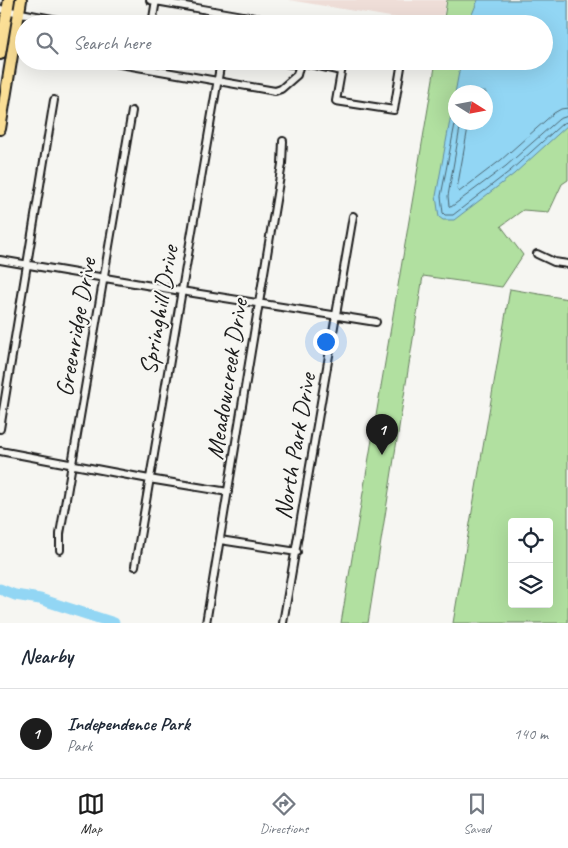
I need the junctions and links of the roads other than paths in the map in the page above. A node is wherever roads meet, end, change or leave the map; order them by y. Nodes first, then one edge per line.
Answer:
1 (21, 0) edge
2 (154, 0) edge
3 (6, 7) edge
4 (19, 12) junction
5 (229, 14) joint
6 (18, 15) edge
7 (34, 15) edge
8 (153, 15) edge
9 (235, 15) edge
10 (15, 32) edge
11 (0, 54) edge
12 (165, 70) edge
13 (219, 70) edge
14 (298, 70) edge
15 (338, 70) edge
16 (401, 70) edge
17 (341, 71) joint
18 (217, 82) junction
19 (2, 99) edge
20 (54, 100) dead end
21 (132, 111) dead end
22 (0, 129) edge
23 (284, 141) dead end
24 (353, 216) dead end
25 (538, 254) dead end
26 (0, 260) edge
27 (27, 264) junction
28 (568, 264) edge
29 (103, 277) junction
30 (181, 291) junction
31 (259, 303) junction
32 (336, 316) junction
33 (376, 322) dead end
34 (0, 429) edge
35 (0, 451) edge
36 (72, 464) junction
37 (149, 479) junction
38 (228, 492) junction
39 (220, 540) junction
40 (60, 550) dead end
41 (296, 552) junction
42 (135, 566) dead end
43 (206, 623) edge
44 (283, 623) edge

1 - 4 main road
2 - 5 street
2 - 8 street
3 - 4 street
3 - 11 main road
4 - 6 main road
4 - 7 street
5 - 9 street
10 - 19 main road
12 - 18 street
13 - 18 street, Springhill Drive
14 - 18 street
15 - 17 street
16 - 17 street
18 - 30 street, Springhill Drive
19 - 22 main road
20 - 27 street
21 - 29 street, Greenridge Drive
23 - 31 street, Meadowcreek Drive
24 - 32 street, North Park Drive
25 - 28 street
26 - 27 street
27 - 29 street
27 - 34 street
29 - 30 street
29 - 36 street, Greenridge Drive
30 - 31 street
30 - 37 street, Springhill Drive
31 - 32 street
31 - 38 street, Meadowcreek Drive
32 - 33 street
32 - 41 street, North Park Drive
35 - 36 street
36 - 37 street
36 - 40 street, Greenridge Drive
37 - 38 street
37 - 42 street, Springhill Drive
38 - 39 street, Meadowcreek Drive
39 - 41 street
39 - 43 street, Meadowcreek Drive
41 - 44 street, North Park Drive

